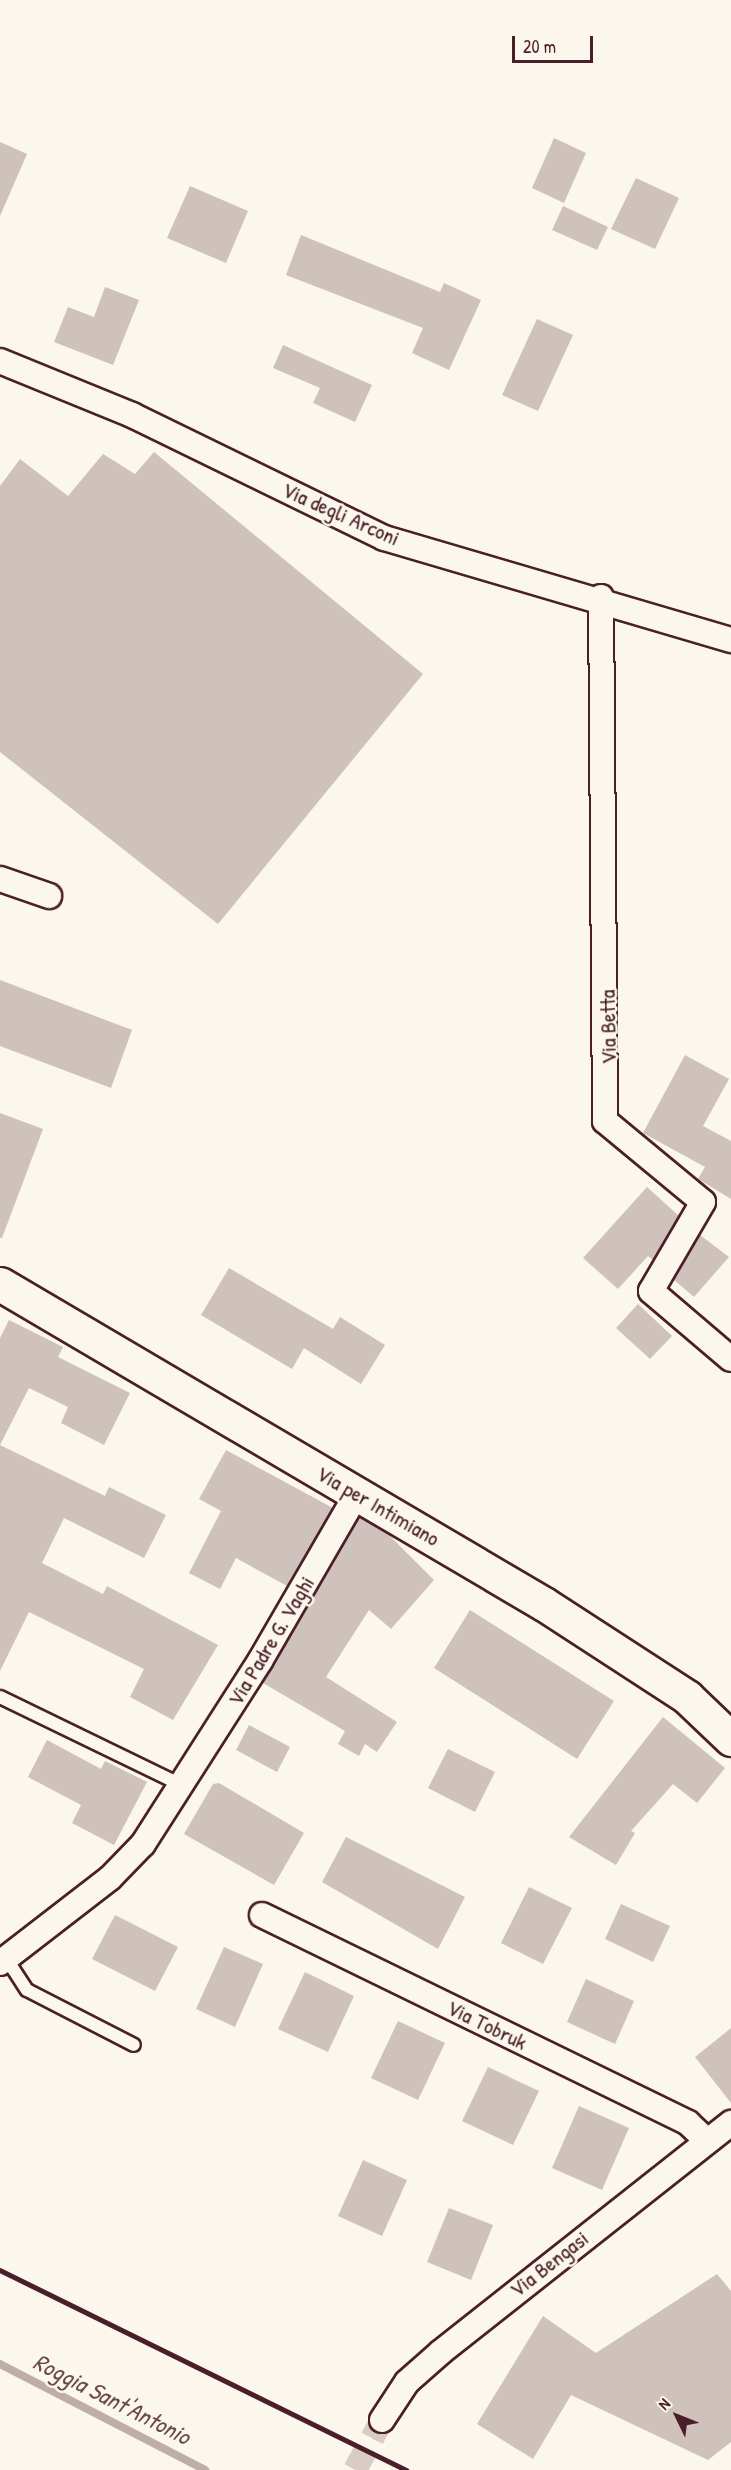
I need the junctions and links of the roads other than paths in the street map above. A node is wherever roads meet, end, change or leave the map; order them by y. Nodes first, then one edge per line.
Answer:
1 (0, 361) edge
2 (601, 597) junction
3 (731, 640) edge
4 (0, 879) edge
5 (49, 896) dead end
6 (6, 1288) edge
7 (731, 1359) edge
8 (357, 1494) junction
9 (0, 1697) edge
10 (731, 1739) edge
11 (181, 1785) junction
12 (262, 1916) dead end
13 (3, 1961) edge
14 (134, 2045) dead end
15 (731, 2123) edge
16 (707, 2141) junction
17 (381, 2420) tunnel mouth

1 - 2 street, Via degli Arconi
2 - 3 street, Via degli Arconi
2 - 7 street, Via Betta
4 - 5 street
6 - 8 street, Via per Intimiano
8 - 10 street, Via per Intimiano
8 - 11 street, Via Padre G. Vaghi
9 - 11 lane
11 - 13 street, Via Padre G. Vaghi
12 - 16 street, Via Tobruk
13 - 14 lane, Via Padre G. Vaghi
15 - 16 street, Via Bengasi
16 - 17 street, Via Bengasi

